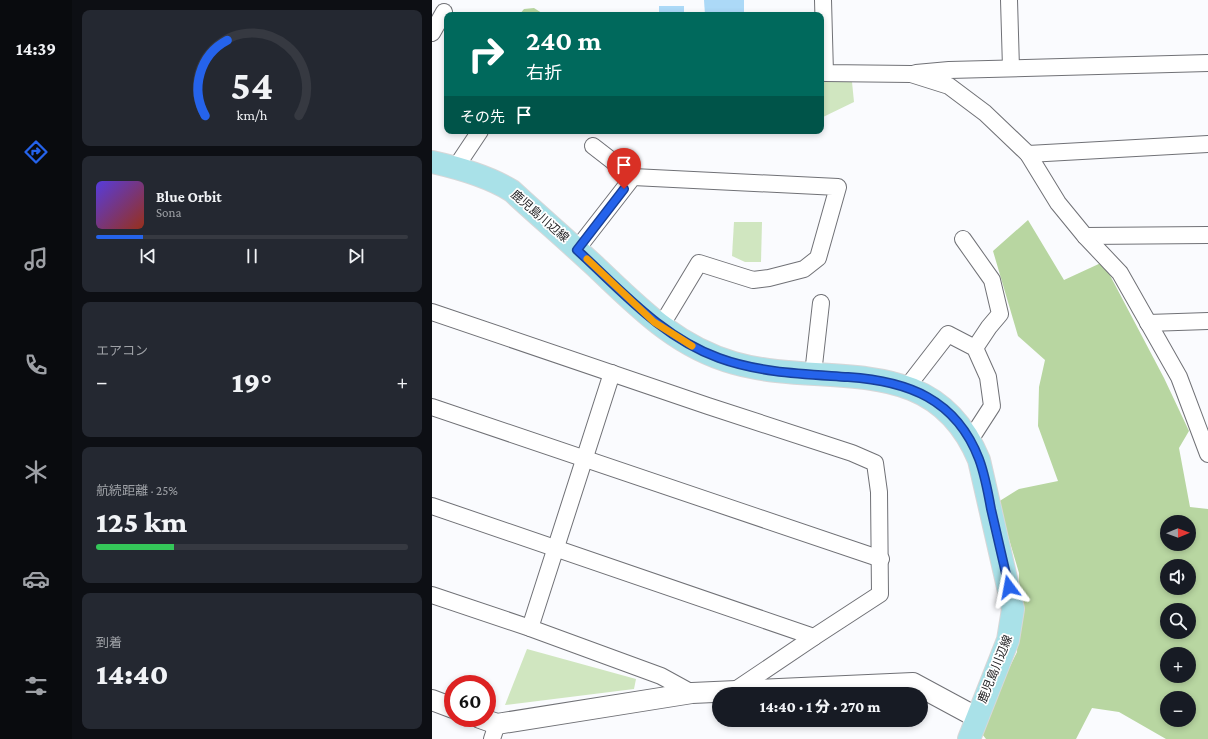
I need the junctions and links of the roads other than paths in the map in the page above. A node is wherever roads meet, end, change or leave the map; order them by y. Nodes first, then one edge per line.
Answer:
1 (823, 0) edge
2 (1009, 0) edge
3 (444, 12) dead end
4 (823, 12) edge
5 (824, 24) edge
6 (432, 33) edge
7 (1208, 63) edge
8 (1011, 68) junction
9 (911, 74) junction
10 (478, 134) edge
11 (1208, 144) edge
12 (594, 146) dead end
13 (1028, 154) junction
14 (432, 162) edge
15 (456, 167) junction
16 (633, 177) junction
17 (1208, 235) edge
18 (1085, 236) junction
19 (963, 239) dead end
20 (577, 250) junction
21 (821, 303) dead end
22 (432, 312) edge
23 (1208, 321) edge
24 (1148, 323) junction
25 (661, 326) junction
26 (975, 348) junction
27 (612, 373) junction
28 (814, 374) junction
29 (907, 387) junction
30 (432, 407) edge
31 (970, 440) junction
32 (1208, 454) edge
33 (586, 458) junction
34 (432, 506) edge
35 (556, 547) junction
36 (881, 559) junction
37 (432, 595) edge
38 (530, 628) junction
39 (814, 637) junction
40 (740, 687) edge
41 (824, 687) edge
42 (920, 687) edge
43 (928, 691) edge
44 (712, 692) edge
45 (692, 693) junction
46 (432, 700) edge
47 (444, 705) edge
48 (976, 717) junction
49 (496, 726) edge
50 (969, 739) edge

1 - 4 street
2 - 8 street
3 - 6 street
5 - 9 street
7 - 8 street
8 - 9 street
9 - 13 street
10 - 15 street
11 - 13 street
12 - 16 street
13 - 18 street
14 - 15 main road, 鹿児島川辺線
15 - 20 main road, 鹿児島川辺線
16 - 20 street
16 - 25 street
17 - 18 street
18 - 24 street
19 - 26 street
20 - 25 main road, 鹿児島川辺線
21 - 28 street
22 - 27 street
23 - 24 street
24 - 32 street
25 - 28 main road, 鹿児島川辺線
26 - 29 street
26 - 31 street
27 - 33 street
27 - 36 street
28 - 29 main road, 鹿児島川辺線
29 - 31 main road, 鹿児島川辺線
30 - 33 street
31 - 48 main road, 鹿児島川辺線
33 - 35 street
33 - 36 street
34 - 35 street
35 - 38 street
35 - 39 street
36 - 39 street
37 - 38 street
38 - 45 street
39 - 40 street
41 - 42 street
43 - 48 street
44 - 45 street
45 - 49 street
46 - 47 street
48 - 50 main road, 鹿児島川辺線

